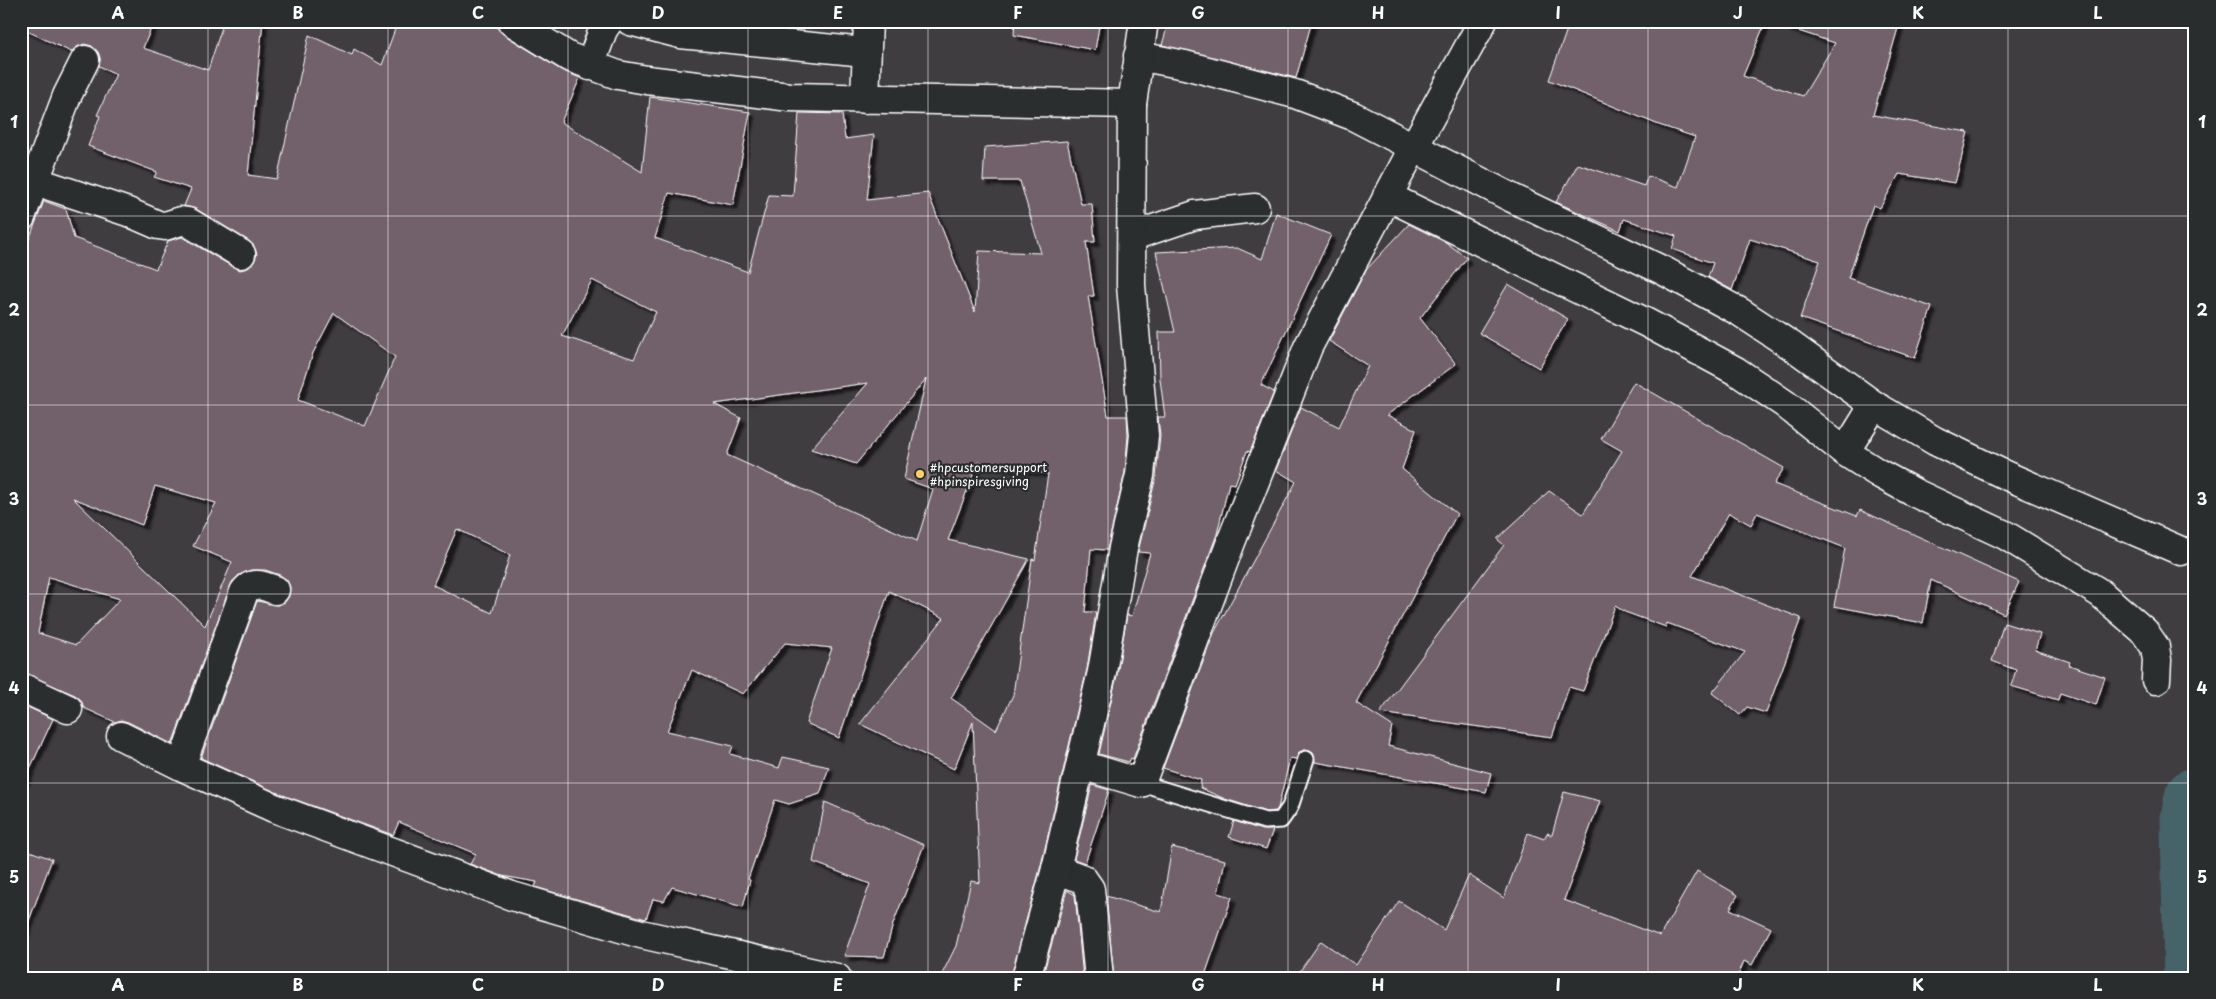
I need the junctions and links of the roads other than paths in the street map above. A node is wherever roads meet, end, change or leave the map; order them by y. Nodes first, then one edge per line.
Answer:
1 (511, 21) edge
2 (630, 21) edge
3 (868, 21) edge
4 (1144, 21) edge
5 (1483, 21) edge
6 (606, 26) edge
7 (85, 60) dead end
8 (592, 60) junction
9 (1137, 63) junction
10 (867, 81) junction
11 (1132, 101) junction
12 (1411, 151) junction
13 (34, 181) junction
14 (1389, 193) junction
15 (1255, 208) dead end
16 (21, 217) edge
17 (1133, 236) junction
18 (241, 254) dead end
19 (1871, 410) junction
20 (1847, 448) junction
21 (2181, 551) dead end
22 (275, 590) dead end
23 (2156, 680) dead end
24 (21, 686) edge
25 (68, 709) dead end
26 (121, 736) dead end
27 (1306, 759) dead end
28 (1081, 765) junction
29 (181, 766) junction
30 (1141, 783) junction
31 (1056, 869) junction
32 (837, 978) edge
33 (1026, 978) edge
34 (1098, 978) edge

1 - 8 street
2 - 10 street
3 - 10 street
4 - 9 street
5 - 12 street
6 - 8 street
7 - 13 street
8 - 10 street
9 - 11 street
9 - 12 street
10 - 11 street
11 - 17 street
12 - 14 street
12 - 19 street
13 - 16 street
13 - 18 street
14 - 20 street
14 - 30 street
15 - 17 street
17 - 28 street
19 - 20 street
19 - 21 street
20 - 23 street
22 - 29 street
24 - 25 street
26 - 29 street
27 - 30 lane
28 - 30 street
28 - 31 street
29 - 32 street
31 - 33 street
31 - 34 street

